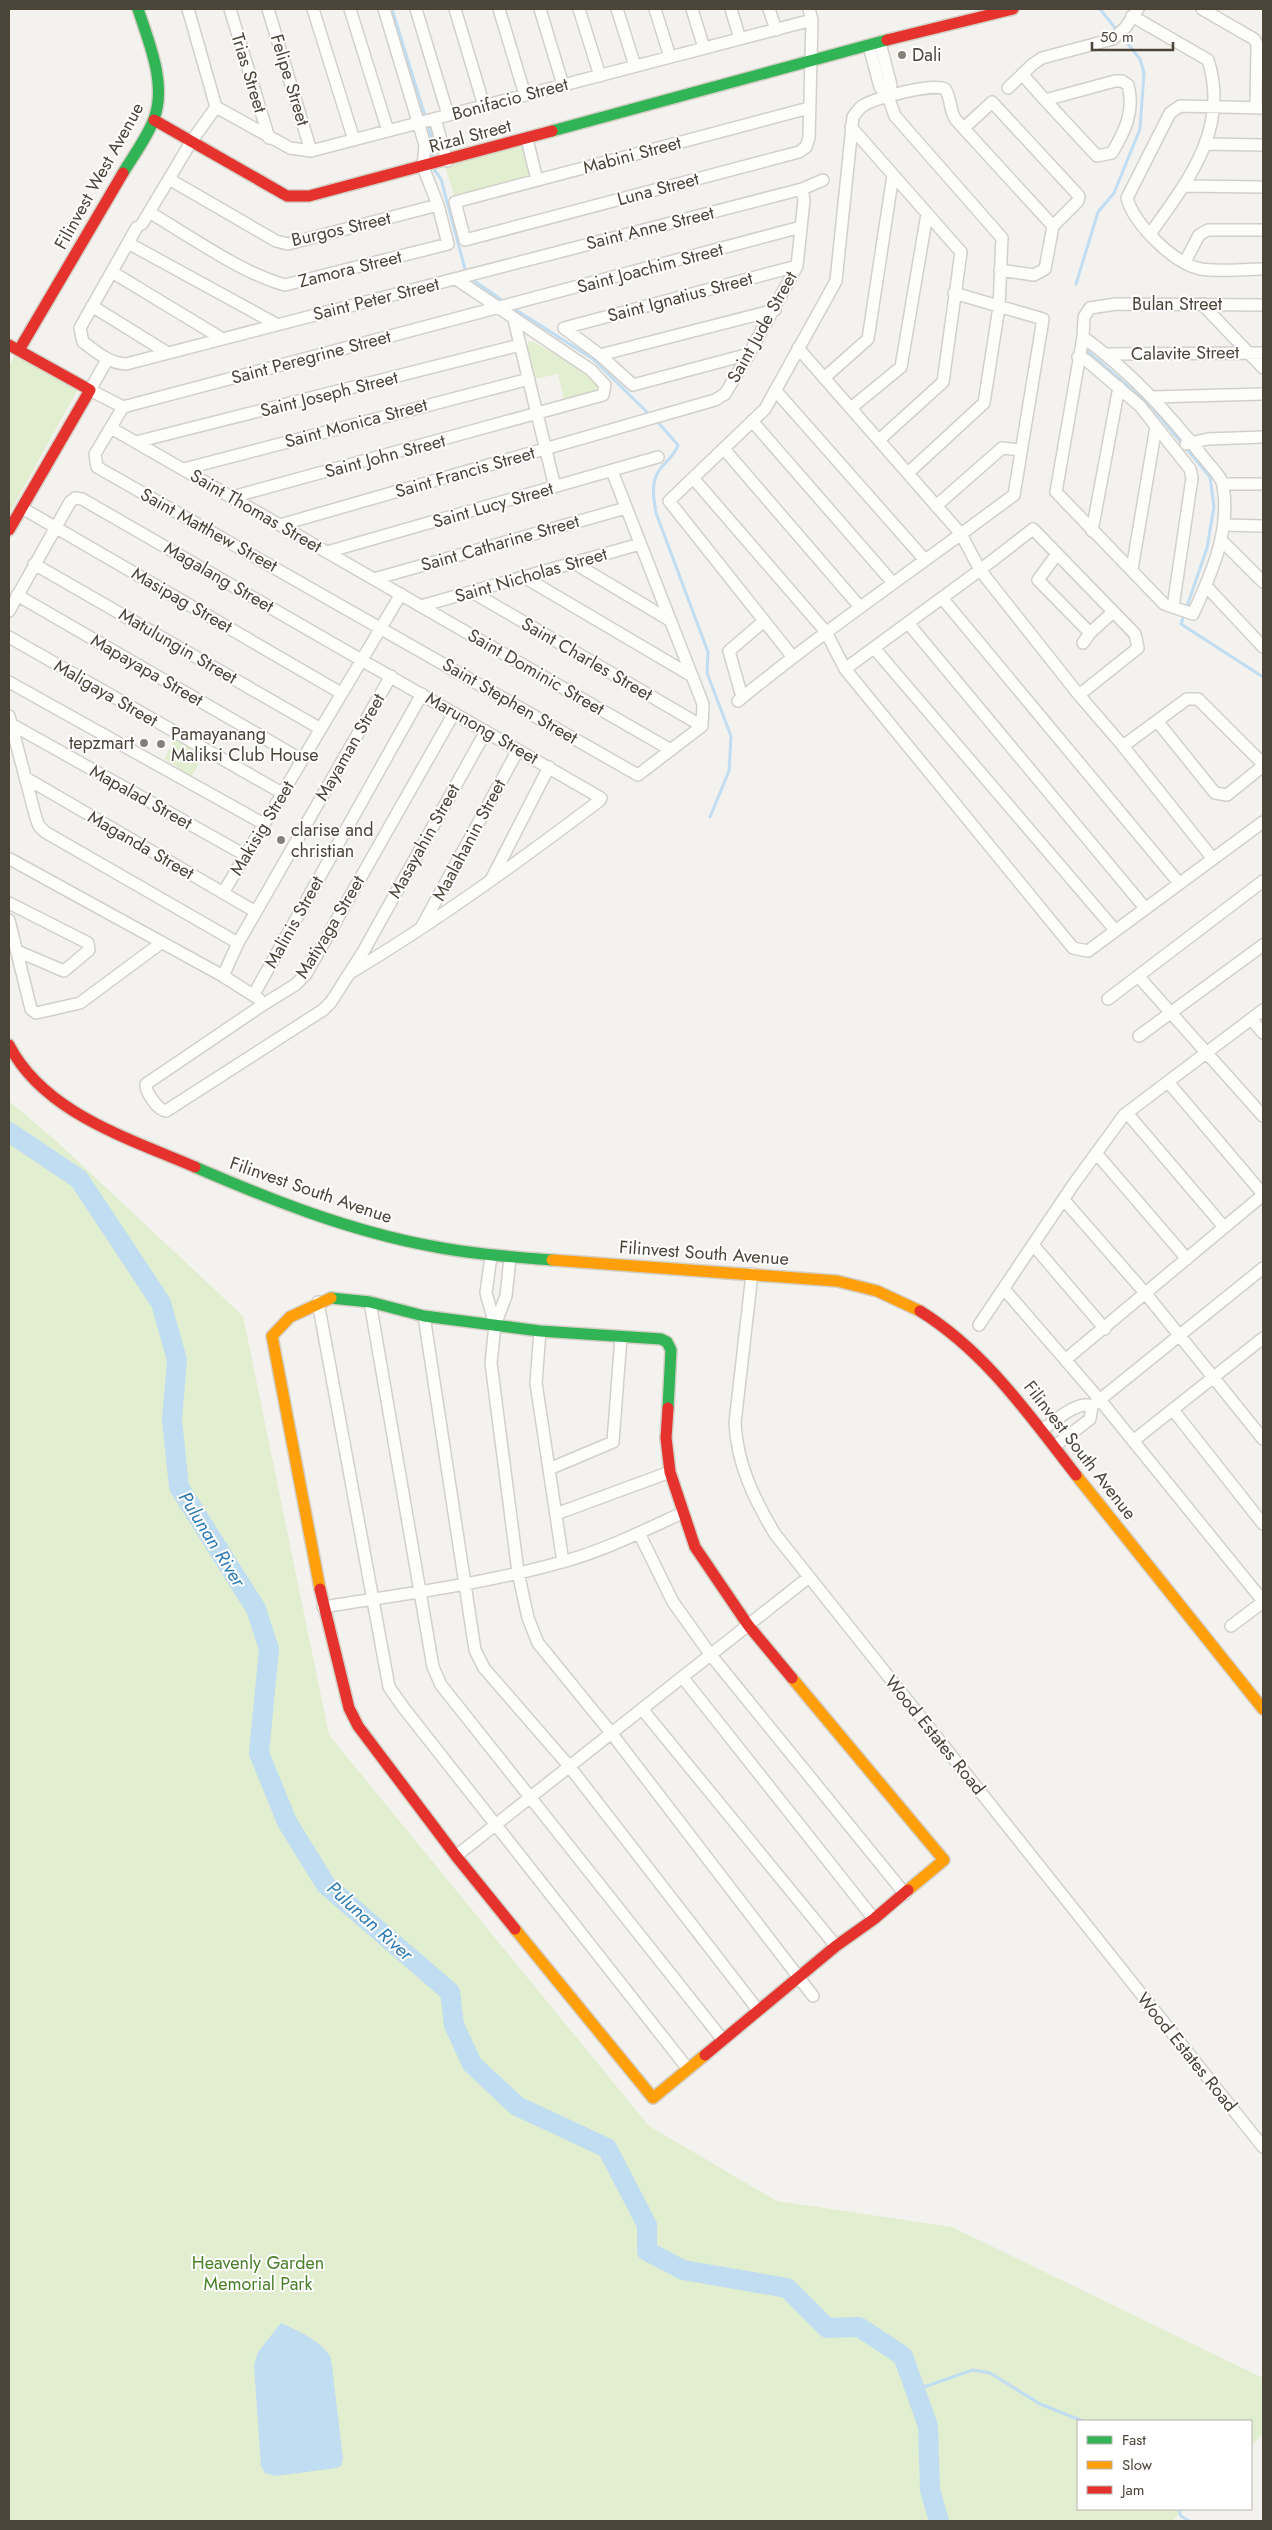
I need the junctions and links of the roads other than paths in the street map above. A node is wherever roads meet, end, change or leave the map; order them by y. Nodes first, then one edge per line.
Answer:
1 (138, 9) edge
2 (188, 9) edge
3 (230, 9) edge
4 (268, 9) edge
5 (313, 9) edge
6 (350, 9) edge
7 (384, 9) edge
8 (416, 9) edge
9 (455, 9) edge
10 (498, 9) edge
11 (540, 9) edge
12 (579, 9) edge
13 (617, 9) edge
14 (655, 9) edge
15 (692, 9) edge
16 (731, 9) edge
17 (770, 9) edge
18 (1013, 9) edge
19 (1202, 9) edge
20 (811, 12) edge
21 (1135, 13) edge
22 (776, 30) junction
23 (740, 39) junction
24 (874, 45) junction
25 (704, 48) junction
26 (670, 57) junction
27 (810, 62) junction
28 (635, 66) junction
29 (1022, 74) junction
30 (600, 76) junction
31 (563, 85) junction
32 (1008, 88) dead end
33 (525, 95) junction
34 (888, 97) junction
35 (1045, 100) junction
36 (484, 106) junction
37 (216, 107) junction
38 (809, 108) junction
39 (1215, 108) junction
40 (1260, 108) edge
41 (448, 115) junction
42 (154, 120) junction
43 (427, 121) junction
44 (851, 127) junction
45 (964, 128) junction
46 (388, 131) junction
47 (269, 138) junction
48 (527, 139) junction
49 (354, 140) junction
50 (191, 142) junction
51 (1205, 144) junction
52 (1263, 144) edge
53 (311, 151) junction
54 (443, 162) junction
55 (424, 167) junction
56 (893, 175) junction
57 (169, 179) junction
58 (537, 180) junction
59 (823, 180) dead end
60 (1184, 186) junction
61 (1263, 187) edge
62 (802, 189) junction
63 (455, 202) joint
64 (438, 206) junction
65 (149, 212) junction
66 (927, 214) junction
67 (1053, 226) junction
68 (801, 227) junction
69 (1263, 230) edge
70 (1150, 234) junction
71 (128, 243) junction
72 (1185, 262) junction
73 (797, 266) junction
74 (1263, 269) edge
75 (1000, 270) junction
76 (112, 272) junction
77 (476, 273) joint
78 (459, 278) junction
79 (954, 294) junction
80 (1202, 304) junction
81 (1263, 305) edge
82 (92, 306) junction
83 (999, 307) junction
84 (500, 308) junction
85 (775, 310) junction
86 (514, 320) junction
87 (276, 324) junction
88 (1083, 337) junction
89 (221, 338) junction
90 (520, 345) junction
91 (14, 348) edge
92 (798, 348) junction
93 (166, 352) junction
94 (1248, 352) junction
95 (1263, 353) edge
96 (750, 354) junction
97 (1106, 354) junction
98 (600, 355) junction
99 (1078, 357) junction
100 (107, 360) junction
101 (1263, 368) edge
102 (824, 378) junction
103 (529, 379) junction
104 (1119, 387) junction
105 (90, 390) junction
106 (775, 390) junction
107 (1263, 394) edge
108 (1152, 397) junction
109 (123, 407) junction
110 (851, 408) junction
111 (537, 415) junction
112 (654, 418) joint
113 (752, 421) junction
114 (1156, 427) junction
115 (110, 428) junction
116 (1263, 436) edge
117 (879, 440) junction
118 (136, 442) junction
119 (1184, 446) junction
120 (546, 449) junction
121 (724, 449) junction
122 (1021, 450) junction
123 (658, 457) dead end
124 (184, 469) junction
125 (612, 471) junction
126 (908, 473) junction
127 (693, 478) junction
128 (1223, 484) junction
129 (1263, 484) edge
130 (555, 487) junction
131 (232, 497) junction
132 (936, 506) junction
133 (22, 508) junction
134 (626, 508) junction
135 (280, 525) junction
136 (1224, 525) junction
137 (1263, 526) edge
138 (55, 527) junction
139 (9, 530) edge
140 (1092, 531) junction
141 (961, 534) junction
142 (1221, 540) junction
143 (640, 544) junction
144 (327, 552) junction
145 (1057, 554) junction
146 (925, 560) junction
147 (574, 563) junction
148 (34, 564) junction
149 (1132, 569) junction
150 (980, 570) junction
151 (524, 577) junction
152 (374, 579) junction
153 (1263, 582) edge
154 (893, 584) junction
155 (1206, 586) junction
156 (472, 592) junction
157 (401, 594) junction
158 (17, 595) junction
159 (942, 598) junction
160 (421, 606) junction
161 (860, 607) junction
162 (1182, 610) junction
163 (9, 611) edge
164 (1113, 612) junction
165 (670, 621) junction
166 (764, 621) junction
167 (908, 623) junction
168 (381, 628) junction
169 (826, 632) junction
170 (1090, 632) junction
171 (9, 637) edge
172 (1083, 643) dead end
173 (1263, 647) edge
174 (874, 648) junction
175 (792, 656) junction
176 (362, 660) junction
177 (846, 669) junction
178 (391, 676) junction
179 (692, 676) junction
180 (9, 682) edge
181 (342, 693) junction
182 (422, 694) junction
183 (1079, 695) junction
184 (454, 713) junction
185 (10, 720) edge
186 (1157, 720) junction
187 (702, 726) junction
188 (321, 728) junction
189 (486, 731) junction
190 (1123, 746) junction
191 (518, 750) junction
192 (671, 750) junction
193 (302, 760) junction
194 (1263, 765) edge
195 (549, 767) junction
196 (26, 778) junction
197 (282, 793) junction
198 (1263, 822) edge
199 (264, 824) junction
200 (245, 855) junction
201 (9, 858) edge
202 (1213, 859) junction
203 (1263, 881) edge
204 (490, 882) junction
205 (1179, 884) junction
206 (223, 893) junction
207 (9, 903) edge
208 (1146, 908) junction
209 (256, 912) junction
210 (9, 920) edge
211 (1115, 930) junction
212 (420, 931) junction
213 (161, 943) junction
214 (238, 943) junction
215 (1263, 945) edge
216 (17, 951) junction
217 (350, 973) junction
218 (223, 976) junction
219 (1138, 976) junction
220 (254, 994) junction
221 (1108, 999) dead end
222 (264, 1004) junction
223 (1263, 1010) edge
224 (1171, 1013) junction
225 (1251, 1019) junction
226 (1263, 1033) edge
227 (1139, 1036) dead end
228 (9, 1044) edge
229 (1207, 1053) junction
230 (1168, 1082) junction
231 (146, 1084) joint
232 (1126, 1113) junction
233 (1263, 1116) edge
234 (1096, 1153) junction
235 (1263, 1194) edge
236 (1064, 1200) junction
237 (1224, 1228) junction
238 (1034, 1246) junction
239 (491, 1256) junction
240 (510, 1258) junction
241 (1187, 1259) junction
242 (1263, 1268) edge
243 (752, 1274) junction
244 (1004, 1289) junction
245 (1146, 1294) junction
246 (318, 1302) junction
247 (370, 1302) junction
248 (424, 1316) junction
249 (495, 1324) junction
250 (979, 1325) dead end
251 (1105, 1329) junction
252 (540, 1331) junction
253 (1180, 1336) junction
254 (621, 1337) junction
255 (1259, 1341) edge
256 (1263, 1354) edge
257 (1066, 1360) junction
258 (1214, 1378) junction
259 (1096, 1403) junction
260 (1173, 1410) junction
261 (1042, 1430) junction
262 (1263, 1439) edge
263 (1133, 1441) junction
264 (1055, 1446) junction
265 (549, 1469) junction
266 (670, 1472) junction
267 (682, 1513) junction
268 (556, 1514) junction
269 (1263, 1524) edge
270 (639, 1533) junction
271 (563, 1562) junction
272 (518, 1572) junction
273 (809, 1577) junction
274 (463, 1584) junction
275 (420, 1591) junction
276 (372, 1599) junction
277 (1263, 1601) edge
278 (323, 1607) junction
279 (748, 1624) junction
280 (1231, 1626) dead end
281 (710, 1654) junction
282 (682, 1678) junction
283 (642, 1708) junction
284 (1263, 1709) edge
285 (612, 1734) junction
286 (569, 1766) junction
287 (531, 1796) junction
288 (495, 1825) junction
289 (456, 1856) junction
290 (905, 1894) junction
291 (874, 1919) junction
292 (836, 1946) junction
293 (798, 1977) junction
294 (813, 1996) dead end
295 (758, 2010) junction
296 (723, 2040) junction
297 (688, 2069) junction
298 (1263, 2147) edge

1 - 42 street, Filinvest West Avenue
2 - 37 street
3 - 47 street, Trias Street
4 - 53 street, Felipe Street
5 - 49 street
6 - 46 street
7 - 43 street
8 - 41 street
9 - 36 street
10 - 33 street
11 - 31 street
12 - 30 street
13 - 28 street
14 - 26 street
15 - 25 street
16 - 23 street
17 - 22 street
18 - 24 street, Rizal Street
19 - 40 street
20 - 22 street, Bonifacio Street
20 - 27 street, Luna Street
21 - 29 street
21 - 39 street
22 - 23 street, Bonifacio Street
23 - 25 street, Bonifacio Street
24 - 27 street, Rizal Street
24 - 34 street
25 - 26 street, Bonifacio Street
26 - 28 street, Bonifacio Street
27 - 38 street, Luna Street
27 - 48 street, Rizal Street
28 - 30 street, Bonifacio Street
29 - 32 street
29 - 35 street
30 - 31 street, Bonifacio Street
31 - 33 street, Bonifacio Street
33 - 36 street, Bonifacio Street
34 - 44 street
34 - 45 street
34 - 75 street
35 - 35 street
36 - 41 street, Bonifacio Street
37 - 47 street, Bonifacio Street
37 - 50 street
38 - 58 street, Mabini Street
38 - 63 street, Luna Street
39 - 40 street
39 - 51 street
39 - 70 street
41 - 43 street, Bonifacio Street
42 - 50 street, Rizal Street
42 - 91 street, Filinvest West Avenue
43 - 46 street, Bonifacio Street
43 - 54 street
43 - 55 street
44 - 56 street
44 - 92 street
45 - 67 street
45 - 67 street
46 - 49 street, Bonifacio Street
47 - 53 street, Bonifacio Street
48 - 54 street, Rizal Street
48 - 58 street
49 - 53 street, Bonifacio Street
50 - 55 street, Rizal Street
50 - 57 street
51 - 52 street
51 - 60 street
54 - 55 street, Rizal Street
55 - 64 street
56 - 66 street
56 - 102 street
57 - 64 street, Burgos Street
57 - 65 street
58 - 63 street, Mabini Street
59 - 62 street, Saint Anne Street
60 - 61 street
60 - 70 street
62 - 68 street, Saint Jude Street
62 - 77 street, Saint Anne Street
64 - 65 street, Zamora Street
65 - 71 street
66 - 79 street
66 - 110 street
67 - 75 street
68 - 73 street, Saint Jude Street
68 - 84 street, Saint Joachim Street
69 - 72 street
70 - 72 street
71 - 76 street
71 - 87 street
72 - 74 street
73 - 85 street, Saint Jude Street
73 - 98 street, Saint Ignatius Street
75 - 83 street
76 - 82 street
76 - 89 street
77 - 78 street, Saint Peter Street
78 - 84 street
78 - 87 street, Saint Peter Street
79 - 83 street
79 - 117 street
80 - 81 street, Bulan Street
80 - 88 street, Bulan Street
80 - 94 street
82 - 93 street
82 - 100 street
83 - 122 street
83 - 126 street
84 - 86 street
84 - 109 street, Saint Peregrine Street
85 - 96 street, Saint Jude Street
85 - 98 street
86 - 90 street
86 - 111 street, Saint John Street
87 - 89 street, Saint Peter Street
88 - 97 street
88 - 99 street
89 - 93 street, Saint Peter Street
90 - 103 street
90 - 118 street, Saint Joseph Street
91 - 105 street
92 - 102 street
92 - 106 street
93 - 100 street, Saint Peter Street
94 - 95 street, Calavite Street
94 - 97 street, Calavite Street
94 - 101 street
96 - 98 street
96 - 112 street, Saint Jude Street
97 - 108 street
99 - 104 street
99 - 140 street
100 - 105 street
102 - 110 street
103 - 111 street
103 - 124 street, Saint Monica Street
104 - 114 street
104 - 140 street
105 - 109 street
105 - 133 street
106 - 113 street
106 - 146 street
107 - 108 street
108 - 119 street
109 - 115 street, Saint Matthew Street
110 - 117 street
111 - 120 street
111 - 131 street, Saint John Street
112 - 120 street, Saint Francis Street
113 - 121 street
113 - 154 street
114 - 119 street
114 - 149 street
115 - 118 street, Saint Thomas Street
115 - 168 street, Saint Matthew Street
116 - 119 street
117 - 126 street
118 - 124 street, Saint Thomas Street
119 - 128 street
119 - 162 street
120 - 130 street
120 - 135 street, Saint Francis Street
121 - 127 street
121 - 161 street
122 - 132 street
122 - 141 street
123 - 125 street, Saint Lucy Street
124 - 131 street, Saint Thomas Street
125 - 130 street, Saint Lucy Street
125 - 134 street
126 - 132 street
127 - 166 street
127 - 169 street
128 - 129 street
128 - 136 street
130 - 144 street, Saint Lucy Street
131 - 135 street, Saint Thomas Street
132 - 141 street
133 - 138 street, Masipag Street
133 - 139 street
134 - 143 street
134 - 152 street, Saint Catharine Street
135 - 144 street, Saint Thomas Street
136 - 137 street
136 - 142 street
138 - 148 street
138 - 176 street, Magalang Street
138 - 181 street, Masipag Street
140 - 149 street
141 - 146 street
141 - 150 street
142 - 153 street
142 - 155 street
143 - 147 street, Saint Nicholas Street
143 - 165 street
144 - 152 street, Saint Thomas Street
145 - 150 street
145 - 164 street
145 - 170 street
146 - 154 street
147 - 151 street, Saint Nicholas Street
147 - 165 street
148 - 158 street
148 - 188 street, Matulungin Street
149 - 162 street
150 - 159 street
150 - 183 street
151 - 156 street, Saint Nicholas Street
151 - 179 street
152 - 157 street, Saint Thomas Street
154 - 161 street
155 - 162 street
155 - 173 street
156 - 160 street, Saint Nicholas Street
156 - 187 street, Saint Charles Street
157 - 160 street, Saint Dominic Street
157 - 168 street, Makisig Street
158 - 163 street
158 - 193 street, Mapayapa Street
159 - 167 street
159 - 205 street
160 - 192 street, Saint Dominic Street
161 - 169 street
164 - 170 street
164 - 183 street
165 - 179 street
166 - 175 street
166 - 175 street
167 - 174 street
167 - 208 street
168 - 176 street, Makisig Street
168 - 192 street, Saint Stephen Street
169 - 175 street
169 - 177 street
170 - 172 street
171 - 197 street, Maligaya Street
174 - 177 street
174 - 211 street
176 - 178 street, Marunong Street
176 - 181 street, Makisig Street
177 - 211 street
178 - 182 street, Marunong Street
178 - 209 street, Mayaman Street
179 - 187 street
180 - 199 street
181 - 188 street, Makisig Street
182 - 184 street, Marunong Street
182 - 220 street, Malinis Street
183 - 190 street
184 - 189 street, Marunong Street
184 - 222 street, Matiyaga Street
185 - 196 street
185 - 200 street, Mapalad Street
186 - 190 street
186 - 194 street
186 - 194 street
187 - 192 street
188 - 193 street, Makisig Street
189 - 191 street, Marunong Street
189 - 217 street, Masayahin Street
190 - 202 street
191 - 195 street, Marunong Street
191 - 212 street, Maalahanin Street
193 - 197 street, Makisig Street
195 - 204 street
195 - 204 street, Marunong Street
196 - 206 street, Maganda Street
196 - 214 street
197 - 199 street, Makisig Street
198 - 202 street
199 - 200 street, Makisig Street
200 - 206 street, Makisig Street
201 - 213 street
202 - 205 street
203 - 219 street
204 - 212 street
205 - 208 street
206 - 209 street, Maganda Street
207 - 216 street
208 - 211 street
209 - 214 street, Mayaman Street
210 - 216 street
212 - 217 street
213 - 216 street
213 - 218 street
214 - 218 street, Mayaman Street
215 - 224 street
217 - 231 street, Masayahin Street
218 - 220 street
219 - 221 street
219 - 224 street
220 - 222 street
222 - 231 street, Matiyaga Street
223 - 225 street
224 - 227 street
224 - 229 street
225 - 226 street
225 - 229 street
228 - 239 street, Filinvest South Avenue
229 - 230 street
229 - 233 street
230 - 232 street
230 - 235 street
232 - 234 street
232 - 237 street
234 - 236 street
234 - 241 street
235 - 237 street
236 - 238 street
236 - 245 street
237 - 241 street
238 - 244 street
238 - 251 street
239 - 240 street, Filinvest South Avenue
239 - 249 street
240 - 243 street, Filinvest South Avenue
240 - 249 street
241 - 245 street
242 - 253 street
243 - 261 street, Filinvest South Avenue
243 - 273 street, Wood Estates Road
244 - 250 street
244 - 257 street
245 - 251 street
245 - 253 street
246 - 247 street
246 - 276 street
246 - 278 street
247 - 248 street
247 - 275 street
248 - 249 street
248 - 274 street
249 - 252 street
249 - 272 street
251 - 257 street
252 - 254 street
252 - 265 street
253 - 258 street
253 - 259 street
254 - 265 street
254 - 266 street
255 - 256 street
255 - 258 street
257 - 259 street
258 - 260 street
258 - 262 street
259 - 261 street
259 - 263 street
259 - 264 street
260 - 263 street
260 - 269 street
261 - 264 street, Filinvest South Avenue
263 - 277 street
264 - 284 street, Filinvest South Avenue
265 - 268 street
266 - 267 street
266 - 268 street
267 - 270 street
267 - 279 street
268 - 271 street
270 - 271 street
270 - 281 street
271 - 272 street
272 - 274 street
272 - 285 street
273 - 279 street
273 - 298 street, Wood Estates Road
274 - 275 street
274 - 286 street
275 - 276 street
275 - 287 street
276 - 278 street
276 - 288 street
277 - 280 street
278 - 289 street
279 - 281 street
279 - 290 street
281 - 282 street
281 - 290 street
282 - 283 street
282 - 291 street
283 - 285 street
283 - 292 street
285 - 286 street
285 - 293 street
286 - 287 street
286 - 295 street
287 - 288 street
287 - 296 street
288 - 289 street
288 - 297 street
289 - 297 street
290 - 291 street
291 - 292 street
292 - 293 street
293 - 294 street
293 - 295 street
295 - 296 street
296 - 297 street

